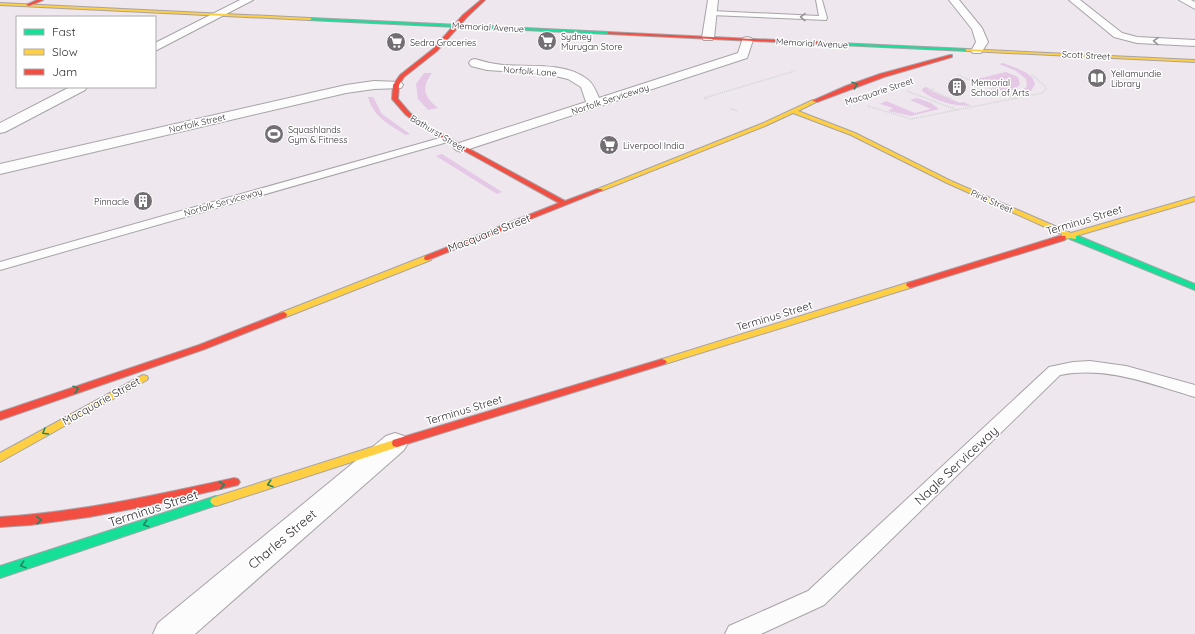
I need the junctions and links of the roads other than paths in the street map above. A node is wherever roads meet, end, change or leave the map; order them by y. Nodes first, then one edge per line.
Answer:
1 (41, 0) edge
2 (248, 0) edge
3 (483, 0) edge
4 (713, 0) edge
5 (819, 0) edge
6 (954, 0) edge
7 (1074, 0) edge
8 (1184, 0) edge
9 (0, 4) edge
10 (28, 5) junction
11 (1195, 6) edge
12 (711, 13) junction
13 (218, 15) junction
14 (386, 22) junction
15 (458, 26) junction
16 (425, 33) dead end
17 (708, 38) junction
18 (747, 40) junction
19 (1195, 43) edge
20 (156, 47) edge
21 (426, 47) dead end
22 (973, 55) junction
23 (421, 60) junction
24 (1195, 61) edge
25 (475, 63) dead end
26 (396, 85) junction
27 (78, 88) edge
28 (594, 104) junction
29 (818, 110) dead end
30 (796, 113) junction
31 (0, 129) edge
32 (447, 139) junction
33 (461, 147) junction
34 (0, 169) edge
35 (1195, 199) edge
36 (564, 203) junction
37 (1068, 236) junction
38 (0, 266) edge
39 (1195, 286) edge
40 (202, 347) junction
41 (1195, 391) edge
42 (0, 416) edge
43 (394, 444) junction
44 (360, 454) junction
45 (0, 458) edge
46 (268, 475) dead end
47 (245, 480) dead end
48 (0, 522) edge
49 (0, 572) edge
50 (170, 634) edge
51 (737, 634) edge

1 - 10 main road
2 - 13 street
3 - 15 main road
4 - 12 street
5 -> 12 lane
6 - 22 street
19 -> 7 street
8 - 11 street
9 - 10 main road, Memorial Avenue
10 - 13 main road, Memorial Avenue
12 - 17 street
13 - 14 main road, Memorial Avenue
13 - 20 street
14 - 15 main road, Memorial Avenue
14 - 16 main road
15 - 17 main road, Memorial Avenue
15 - 23 main road
17 - 18 main road, Memorial Avenue
18 - 22 main road, Memorial Avenue
18 - 28 street, Norfolk Serviceway
21 - 23 main road
22 - 24 main road, Scott Street
30 -> 22 main road, Macquarie Street
23 - 26 main road
25 - 28 street, Norfolk Lane
26 - 32 main road, Bathurst Street
26 - 34 street, Norfolk Street
27 - 31 street
28 - 33 street, Norfolk Serviceway
29 - 30 main road, Macquarie Street
30 - 36 main road, Macquarie Street
30 - 37 main road, Pirie Street
32 - 33 main road, Bathurst Street
32 - 38 lane, Norfolk Serviceway
33 - 36 main road, Bathurst Street
35 - 37 main road, Terminus Street
36 - 40 main road, Macquarie Street
37 - 39 main road, Pirie Street
37 - 43 main road, Terminus Street
42 -> 40 main road, Macquarie Street
40 -> 45 main road, Macquarie Street
41 - 51 lane, Nagle Serviceway
43 - 44 main road, Terminus Street
43 - 50 street, Charles Street
44 - 46 main road, Terminus Street
44 -> 49 main road, Terminus Street
48 -> 47 main road, Terminus Street

